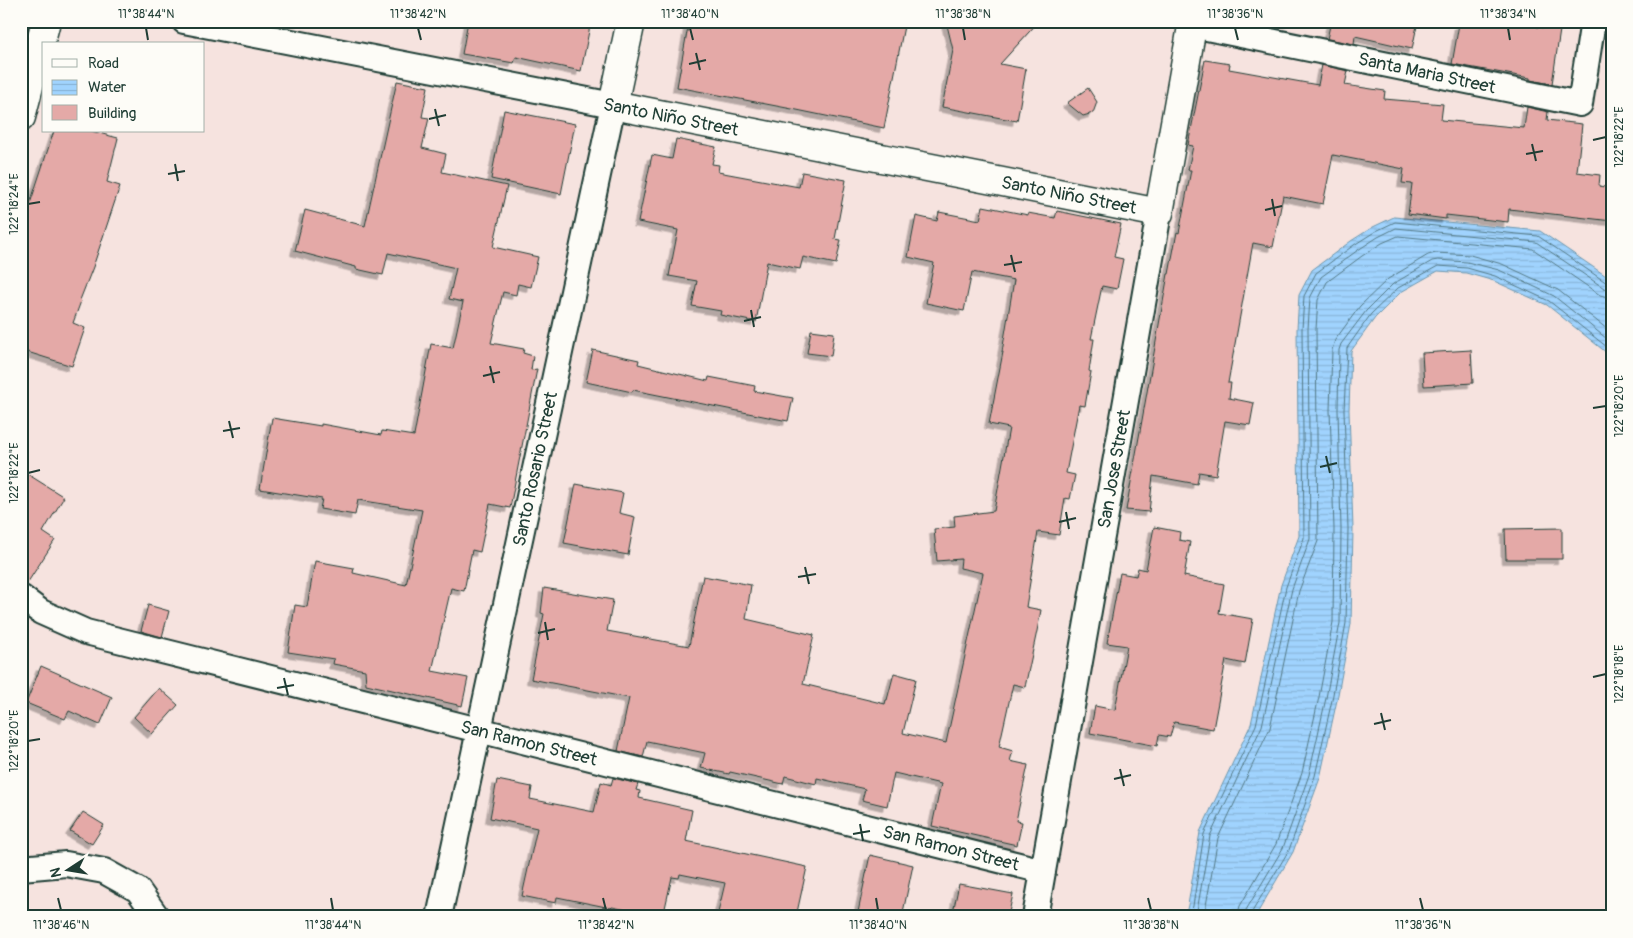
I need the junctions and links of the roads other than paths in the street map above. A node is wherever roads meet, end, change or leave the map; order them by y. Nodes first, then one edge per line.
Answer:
1 (46, 21) edge
2 (184, 21) edge
3 (631, 21) edge
4 (1593, 21) edge
5 (1192, 23) edge
6 (613, 105) junction
7 (21, 117) edge
8 (1159, 213) junction
9 (21, 597) edge
10 (479, 730) junction
11 (21, 868) edge
12 (1044, 871) junction
13 (157, 917) edge
14 (439, 917) edge
15 (1035, 917) edge

1 - 7 main road
2 - 6 street, Santo Niño Street
3 - 6 main road, Santo Rosario Street
4 - 5 street, Santa Maria Street
5 - 8 main road, San Jose Street
6 - 8 main road, Santo Niño Street
6 - 10 street, Santo Rosario Street
8 - 12 street, San Jose Street
9 - 10 street, San Ramon Street
10 - 12 street, San Ramon Street
10 - 14 street, Santo Rosario Street
11 - 13 street
12 - 15 street, San Jose Street

